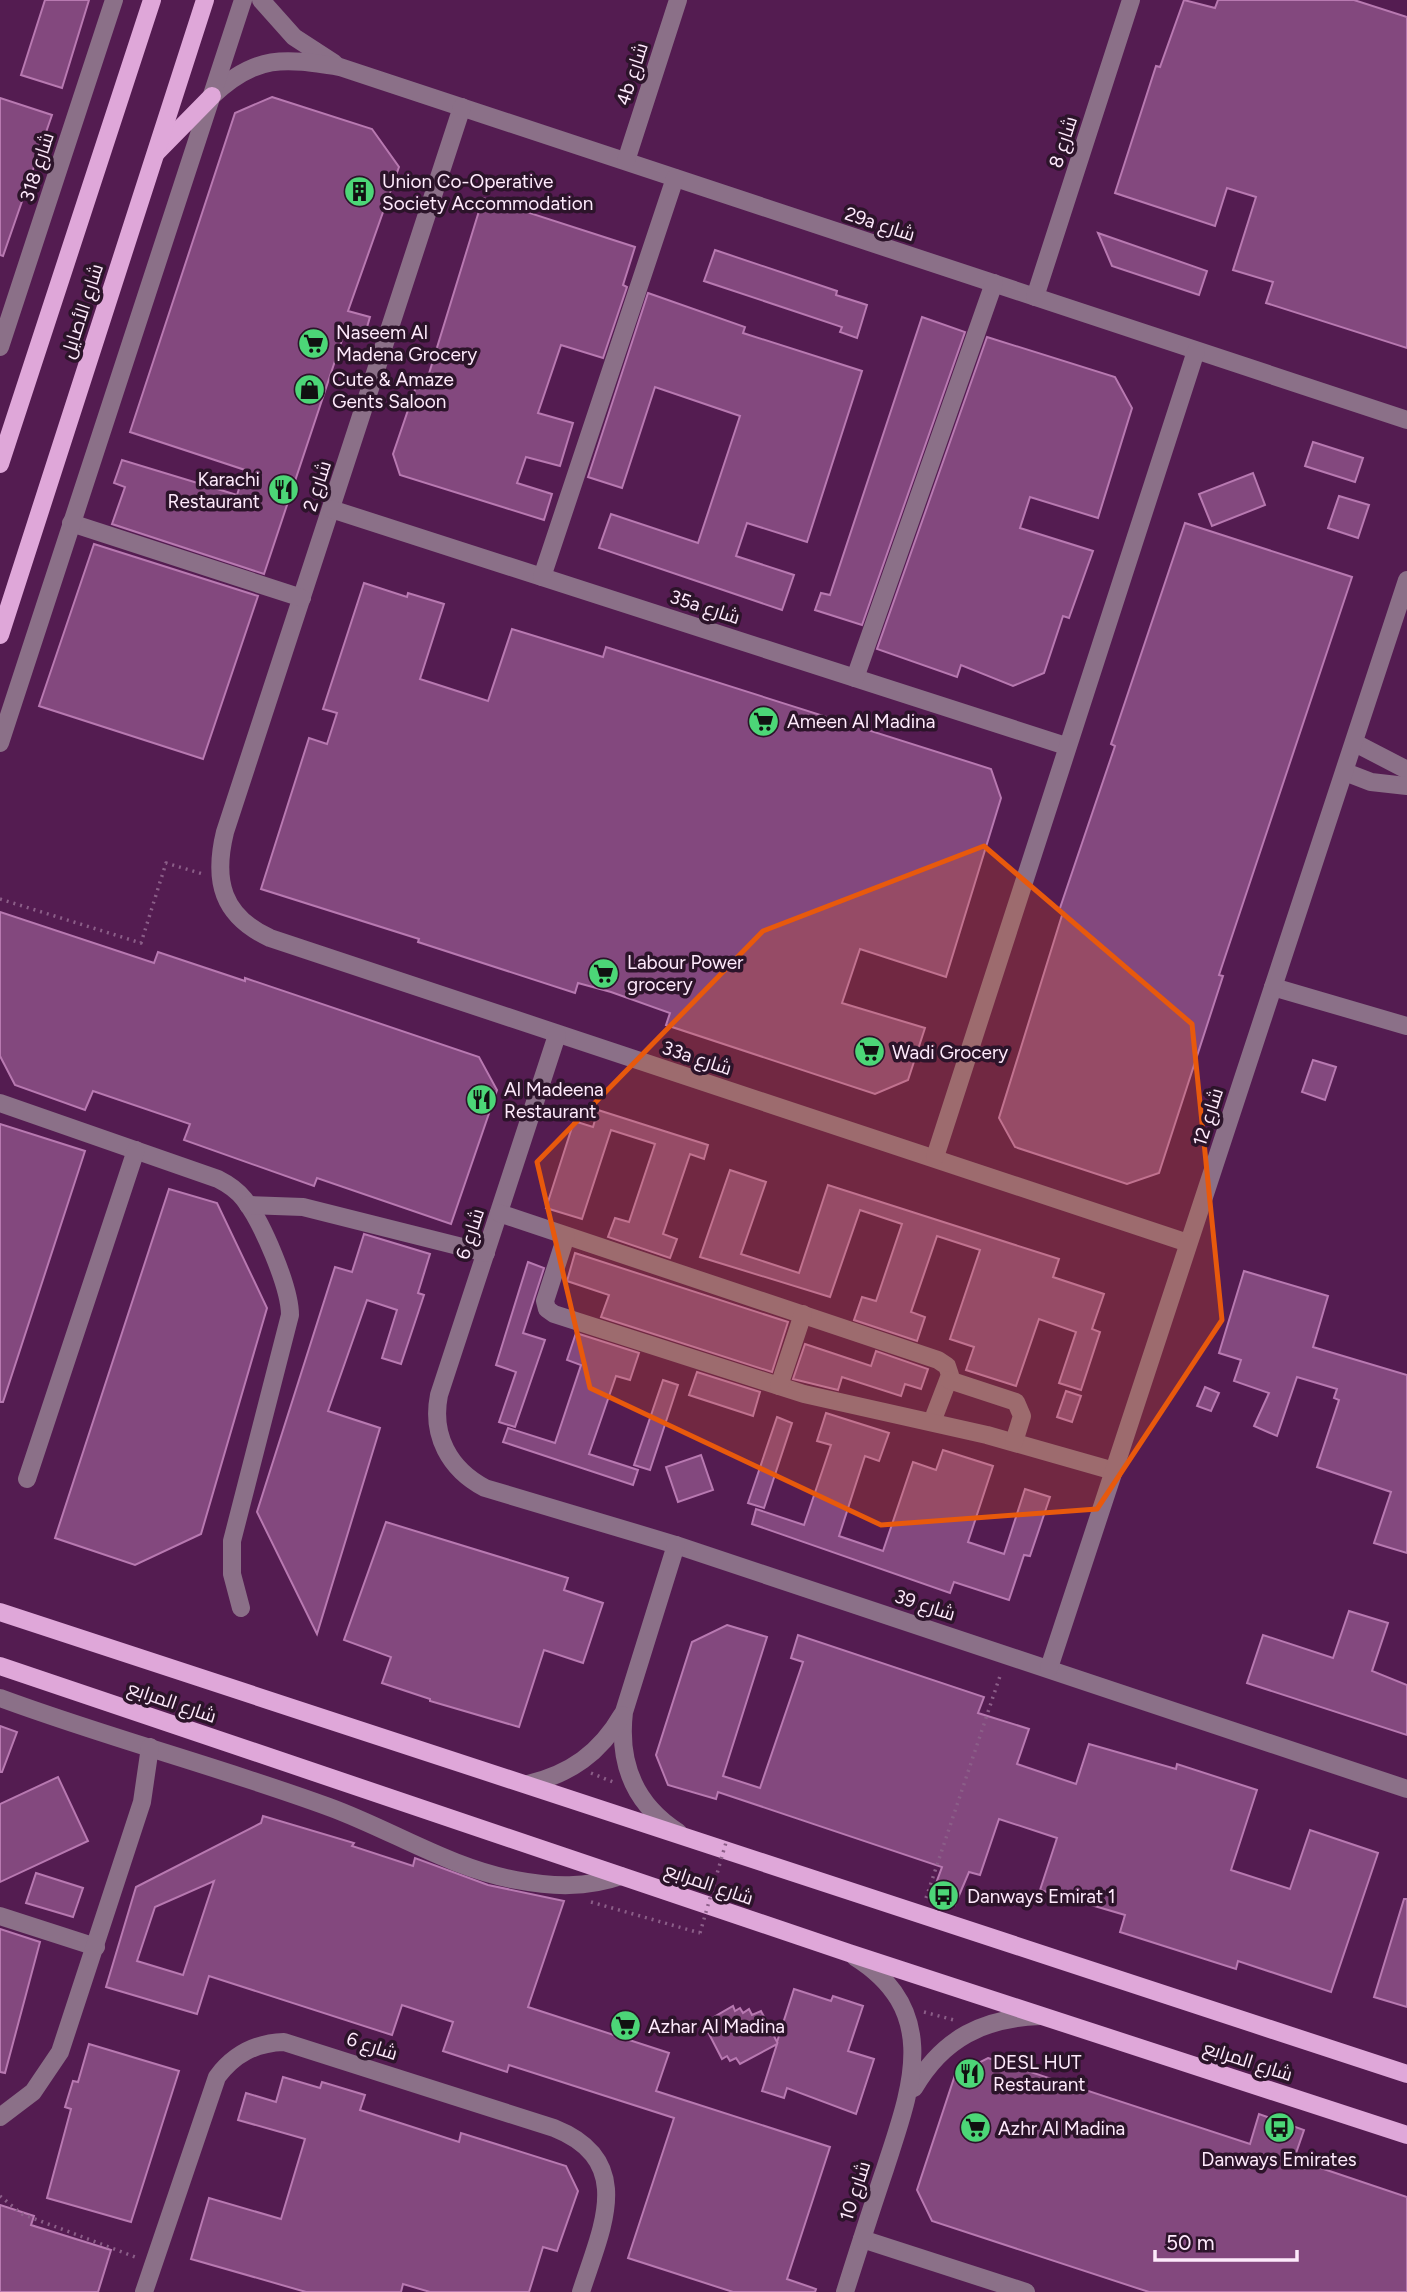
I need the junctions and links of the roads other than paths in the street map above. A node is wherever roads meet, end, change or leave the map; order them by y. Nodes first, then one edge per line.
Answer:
1 (114, 0) edge
2 (152, 0) edge
3 (205, 0) edge
4 (243, 0) edge
5 (261, 0) edge
6 (678, 0) edge
7 (1131, 0) edge
8 (340, 67) junction
9 (212, 96) junction
10 (462, 107) junction
11 (154, 154) junction
12 (626, 161) junction
13 (675, 178) junction
14 (994, 284) junction
15 (1035, 297) junction
16 (0, 347) edge
17 (1196, 351) junction
18 (1407, 420) edge
19 (0, 464) edge
20 (331, 509) junction
21 (71, 523) junction
22 (542, 577) junction
23 (1407, 580) edge
24 (302, 598) junction
25 (0, 635) edge
26 (855, 678) junction
27 (0, 743) edge
28 (1354, 743) junction
29 (1066, 746) junction
30 (1407, 770) edge
31 (1345, 772) junction
32 (1407, 786) edge
33 (219, 879) joint
34 (1273, 987) junction
35 (1407, 1026) edge
36 (557, 1035) junction
37 (0, 1103) edge
38 (136, 1150) junction
39 (935, 1157) junction
40 (248, 1205) junction
41 (499, 1213) junction
42 (566, 1236) junction
43 (1188, 1243) junction
44 (486, 1253) junction
45 (803, 1314) junction
46 (949, 1380) junction
47 (779, 1386) junction
48 (932, 1422) junction
49 (1014, 1443) junction
50 (443, 1446) joint
51 (1114, 1471) junction
52 (27, 1479) dead end
53 (676, 1545) junction
54 (241, 1608) dead end
55 (0, 1612) edge
56 (0, 1666) edge
57 (1049, 1668) junction
58 (0, 1698) edge
59 (624, 1713) junction
60 (149, 1746) junction
61 (528, 1784) junction
62 (1407, 1788) edge
63 (681, 1834) junction
64 (621, 1876) junction
65 (0, 1916) edge
66 (96, 1947) junction
67 (849, 1953) junction
68 (1043, 2016) junction
69 (1407, 2074) edge
70 (906, 2104) junction
71 (0, 2117) edge
72 (1407, 2135) edge
73 (862, 2239) junction
74 (144, 2292) edge
75 (581, 2292) edge
76 (845, 2292) edge
77 (1026, 2292) edge

1 - 16 street, شارع 318
2 - 19 main road, شارع الأصايل
3 - 11 main road, شارع الأصايل
4 - 9 street
5 - 8 street, 29a شارع
6 - 12 street, 4b شارع
7 - 15 street, شارع 8
8 - 9 street, 29a شارع
8 - 10 street, 29a شارع
9 - 11 main road
9 - 21 street
10 - 12 street, 29a شارع
10 - 20 street, شارع 2
11 - 25 main road, شارع الأصايل
12 - 13 street, 29a شارع
13 - 14 street, 29a شارع
13 - 22 street
14 - 15 street, 29a شارع
14 - 26 street
15 - 17 street, 29a شارع
17 - 18 street, 29a شارع
17 - 29 street
20 - 22 street, 35a شارع
20 - 24 street, شارع 2
21 - 24 street
21 - 27 street
22 - 26 street, 35a شارع
23 - 28 street, شارع 12
24 - 33 street, شارع 2
26 - 29 street, 35a شارع
28 - 30 street
28 - 31 street, شارع 12
29 - 39 street
31 - 32 street
31 - 34 street, شارع 12
33 - 36 street, 33a شارع
34 - 35 street
34 - 43 street, شارع 12
36 - 39 street, 33a شارع
36 - 41 street, شارع 6
37 - 38 street
38 - 40 street
38 - 52 street
39 - 43 street, 33a شارع
40 - 44 street
40 - 54 street
41 - 42 street
41 - 44 street, شارع 6
42 - 45 street
42 - 47 street
43 - 51 street, شارع 12
44 - 50 street, شارع 6
45 - 46 street
45 - 47 street
46 - 48 street
46 - 49 street
47 - 48 street
48 - 49 street
49 - 51 street
50 - 53 street, شارع 39
51 - 57 street, شارع 12
53 - 57 street, شارع 39
53 - 59 street
55 - 61 main road, شارع المرابع
56 - 64 main road, شارع المرابع
57 - 62 street, شارع 39
58 - 60 street
59 - 61 street
59 - 63 street
60 - 64 street
60 - 66 street
61 - 63 main road, شارع المرابع
63 - 69 main road, شارع المرابع
64 - 67 main road, شارع المرابع
65 - 66 street
66 - 71 street
67 - 68 main road, شارع المرابع
67 - 70 street, شارع 10
68 - 70 street, شارع 10
68 - 72 main road, شارع المرابع
70 - 73 street, شارع 10
73 - 76 street, شارع 10
73 - 77 street
74 - 75 street, شارع 6

